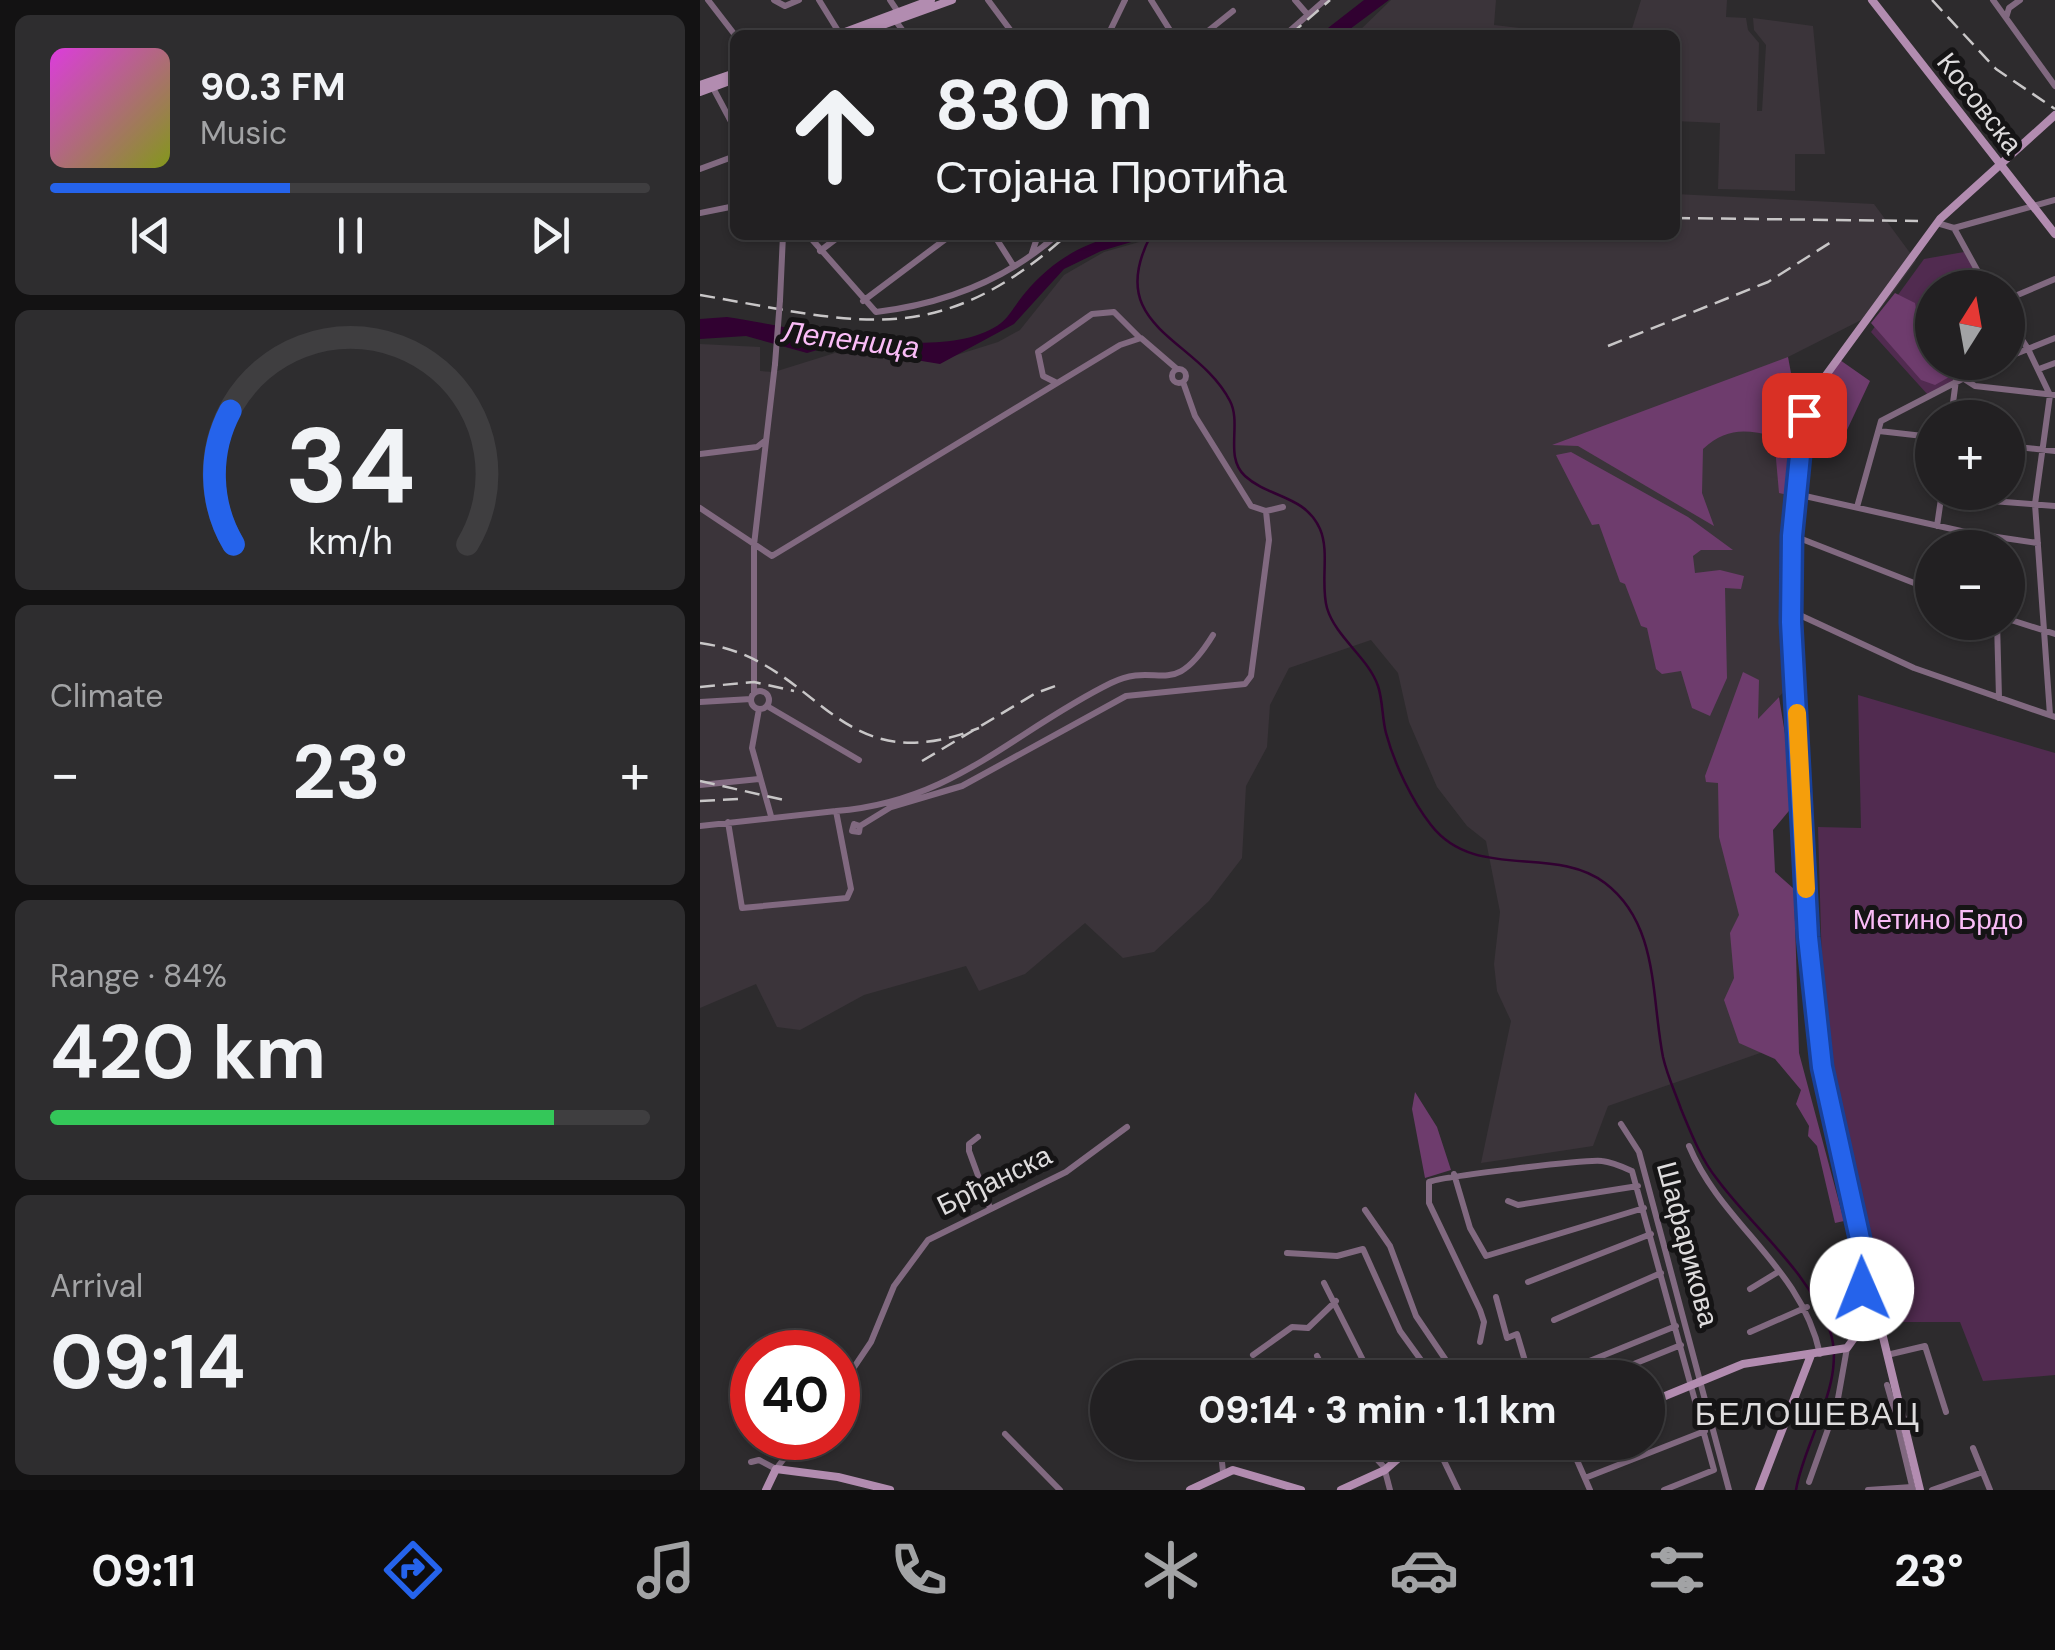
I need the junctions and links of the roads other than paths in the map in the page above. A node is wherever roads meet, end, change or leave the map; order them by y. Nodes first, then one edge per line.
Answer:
1 (708, 0) edge
2 (774, 0) edge
3 (799, 0) edge
4 (819, 0) edge
5 (890, 0) edge
6 (931, 0) edge
7 (952, 0) edge
8 (988, 0) edge
9 (1125, 0) edge
10 (1150, 0) edge
11 (1295, 0) edge
12 (1325, 0) edge
13 (1872, 0) edge
14 (1993, 0) edge
15 (2020, 0) edge
16 (1233, 12) dead end
17 (1308, 15) junction
18 (896, 16) junction
19 (2006, 18) junction
20 (731, 30) edge
21 (836, 30) edge
22 (851, 30) edge
23 (866, 30) edge
24 (903, 30) edge
25 (1010, 30) edge
26 (1111, 30) edge
27 (1170, 30) edge
28 (1208, 30) edge
29 (1291, 30) edge
30 (730, 78) edge
31 (712, 84) junction
32 (2055, 86) edge
33 (700, 88) edge
34 (2055, 115) edge
35 (730, 119) edge
36 (730, 158) edge
37 (1998, 162) junction
38 (700, 169) edge
39 (2055, 200) edge
40 (2032, 206) junction
41 (730, 207) edge
42 (700, 213) edge
43 (1937, 223) junction
44 (1954, 228) junction
45 (2055, 234) edge
46 (782, 240) edge
47 (812, 240) edge
48 (834, 240) edge
49 (944, 240) edge
50 (997, 240) edge
51 (1036, 240) edge
52 (1051, 240) edge
53 (820, 251) junction
54 (1032, 255) junction
55 (1013, 264) junction
56 (1976, 270) edge
57 (2055, 278) edge
58 (2025, 291) edge
59 (863, 300) junction
60 (1141, 338) junction
61 (2055, 338) edge
62 (2025, 344) edge
63 (2028, 349) junction
64 (2025, 350) edge
65 (2055, 363) edge
66 (2039, 369) junction
67 (1954, 380) edge
68 (1962, 380) edge
69 (1058, 383) junction
70 (2052, 395) edge
71 (1879, 431) junction
72 (1915, 435) edge
73 (766, 440) junction
74 (2025, 448) edge
75 (2042, 450) junction
76 (2055, 451) edge
77 (700, 454) edge
78 (1796, 494) junction
79 (2025, 503) edge
80 (2036, 504) junction
81 (2055, 506) edge
82 (1284, 507) dead end
83 (1858, 507) junction
84 (700, 508) edge
85 (1940, 510) edge
86 (1266, 512) junction
87 (1938, 526) junction
88 (1958, 530) edge
89 (1792, 536) junction
90 (2025, 541) edge
91 (2038, 543) junction
92 (754, 545) junction
93 (1915, 583) edge
94 (1791, 611) junction
95 (2025, 626) edge
96 (2051, 634) edge
97 (1214, 635) dead end
98 (1997, 640) edge
99 (753, 696) junction
100 (1999, 698) junction
101 (700, 702) edge
102 (763, 708) junction
103 (2053, 716) edge
104 (859, 760) dead end
105 (759, 780) junction
106 (700, 785) edge
107 (836, 811) junction
108 (772, 816) junction
109 (728, 822) junction
110 (700, 826) edge
111 (860, 826) dead end
112 (1621, 1124) dead end
113 (1127, 1127) dead end
114 (978, 1138) dead end
115 (1689, 1146) dead end
116 (1454, 1174) junction
117 (1638, 1186) junction
118 (1508, 1201) dead end
119 (990, 1208) junction
120 (1644, 1208) junction
121 (1366, 1210) dead end
122 (1651, 1234) junction
123 (1287, 1252) dead end
124 (1778, 1272) junction
125 (1661, 1273) junction
126 (1868, 1275) junction
127 (1528, 1282) dead end
128 (1324, 1283) dead end
129 (1750, 1289) dead end
130 (1496, 1298) dead end
131 (1336, 1301) junction
132 (1807, 1307) junction
133 (1554, 1320) dead end
134 (1676, 1326) junction
135 (1750, 1332) dead end
136 (1480, 1342) dead end
137 (1682, 1344) junction
138 (1842, 1350) junction
139 (1253, 1354) dead end
140 (1818, 1354) junction
141 (1886, 1355) junction
142 (1317, 1356) dead end
143 (1796, 1356) junction
144 (1319, 1360) edge
145 (1364, 1360) edge
146 (1421, 1360) edge
147 (1446, 1360) edge
148 (1525, 1360) edge
149 (1592, 1360) edge
150 (1643, 1360) edge
151 (860, 1361) edge
152 (1804, 1369) junction
153 (1697, 1383) junction
154 (1888, 1385) dead end
155 (1665, 1396) edge
156 (1897, 1411) junction
157 (1946, 1412) dead end
158 (1705, 1431) junction
159 (1005, 1434) dead end
160 (1973, 1448) dead end
161 (784, 1460) edge
162 (1222, 1460) edge
163 (1376, 1460) edge
164 (1397, 1460) edge
165 (1444, 1460) edge
166 (1577, 1460) edge
167 (752, 1462) dead end
168 (776, 1470) junction
169 (1385, 1470) junction
170 (1223, 1472) junction
171 (1983, 1472) junction
172 (1585, 1478) junction
173 (1809, 1482) dead end
174 (1915, 1489) edge
175 (766, 1490) edge
176 (890, 1490) edge
177 (1060, 1490) edge
178 (1190, 1490) edge
179 (1301, 1490) edge
180 (1341, 1490) edge
181 (1390, 1490) edge
182 (1458, 1490) edge
183 (1590, 1490) edge
184 (1664, 1490) edge
185 (1729, 1490) edge
186 (1759, 1490) edge
187 (1868, 1490) edge
188 (1932, 1490) edge
189 (1990, 1490) edge

1 - 20 street
2 - 3 street
4 - 21 street
5 - 18 street
6 - 18 main road
7 - 18 main road
8 - 25 street
9 - 26 street
10 - 27 street
11 - 17 street
12 - 17 street
13 - 37 main road, Косовска
14 - 19 street
15 - 19 street
16 - 28 street
17 - 29 street
18 - 22 main road
18 - 23 main road
18 - 24 street
19 - 32 street
30 - 31 main road
31 - 33 main road
31 - 35 street
34 - 37 main road
36 - 38 street
37 - 40 main road, Косовска
37 - 43 main road
39 - 40 street
40 - 44 street
40 - 45 main road, Косовска
41 - 42 street
43 - 44 street
43 - 78 main road
44 - 56 street
46 - 73 street, bridge
47 - 53 street
48 - 53 street
49 - 59 street
50 - 55 street
51 - 54 street
52 - 54 street
53 - 59 street
54 - 55 street
55 - 59 street
57 - 58 street
60 - 69 street
60 - 69 street
60 - 86 street
61 - 63 street
62 - 63 street
63 - 64 street
63 - 66 street
65 - 66 street
66 - 70 street
67 - 71 street
68 - 70 street
69 - 92 street
70 - 75 street
71 - 72 street
71 - 83 street
73 - 77 street
73 - 92 street
74 - 75 street
75 - 76 street
75 - 80 street
78 - 83 street
78 - 89 main road
79 - 80 street
80 - 81 street
80 - 91 street
82 - 86 street
83 - 87 street
84 - 92 street
85 - 87 street
86 - 111 street
87 - 88 street
89 - 93 street
89 - 94 main road
90 - 91 street
91 - 96 street
92 - 99 street
94 - 100 street
94 - 126 main road
95 - 96 street
96 - 103 street
97 - 107 street
98 - 100 street
99 - 101 street
99 - 102 street
99 - 102 street
100 - 103 street
102 - 104 street
102 - 105 street
105 - 106 street
105 - 108 street
107 - 108 street
107 - 109 street
108 - 109 street
109 - 110 street
112 - 153 street, Шафарикова
113 - 119 street, Брђанска
114 - 119 street
115 - 124 street
116 - 117 street
116 - 120 street
116 - 136 street
117 - 118 street
117 - 120 street
119 - 151 street, Брђанска
120 - 122 street
121 - 147 street
122 - 125 street
122 - 127 street
123 - 146 street
124 - 129 street
124 - 132 street
125 - 133 street
125 - 134 street
126 - 138 main road
126 - 141 main road
128 - 131 street
130 - 148 street
131 - 139 street
131 - 145 street
132 - 135 street
132 - 140 street
134 - 137 street
134 - 149 street
137 - 150 street
137 - 153 street
138 - 140 main road
138 - 173 street
140 - 143 main road
140 - 152 main road
141 - 156 main road
141 - 157 street
142 - 144 street
143 - 152 main road
143 - 153 main road
152 - 186 main road
153 - 155 main road
153 - 158 street
153 - 185 street
154 - 156 street
156 - 174 main road
158 - 172 street
158 - 184 street
159 - 177 street
160 - 171 street
161 - 168 street
162 - 170 street
163 - 169 street
164 - 169 main road
165 - 182 street
166 - 172 street
167 - 168 street
168 - 175 main road
168 - 176 main road
169 - 180 main road
169 - 181 street
170 - 178 main road
170 - 179 main road
171 - 188 street
171 - 189 street
172 - 183 street
174 - 187 street

